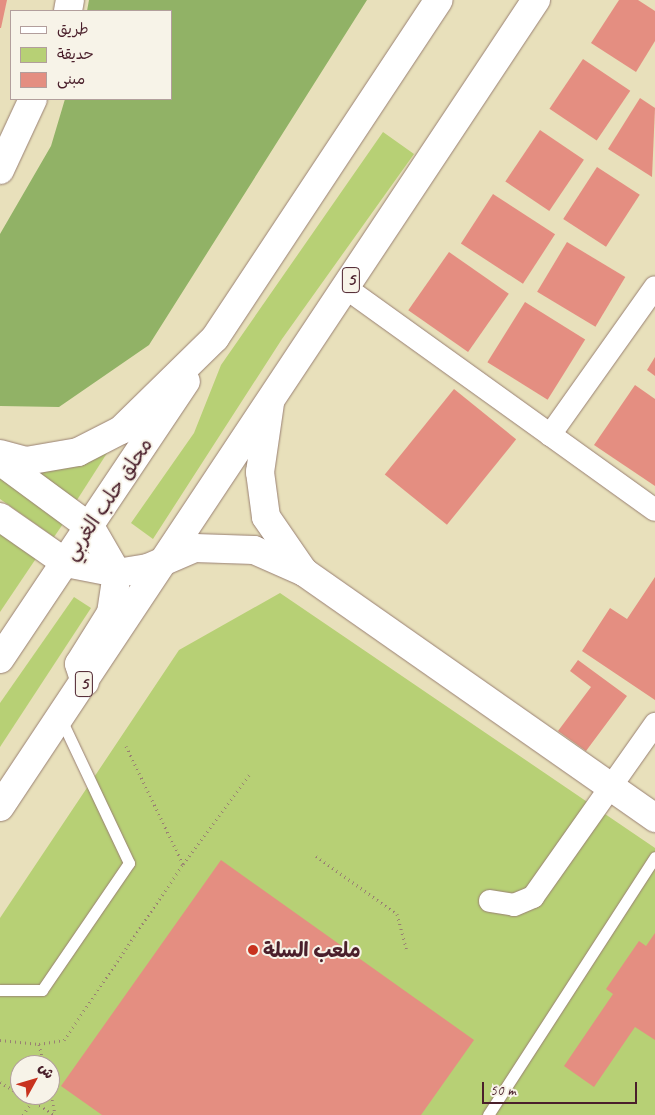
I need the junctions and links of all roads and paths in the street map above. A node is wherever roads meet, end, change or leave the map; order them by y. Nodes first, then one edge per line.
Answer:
1 (439, 0) edge
2 (532, 5) edge
3 (33, 100) edge
4 (0, 170) edge
5 (655, 286) edge
6 (346, 288) junction
7 (215, 338) junction
8 (270, 403) junction
9 (550, 435) junction
10 (0, 454) edge
11 (0, 461) edge
12 (655, 510) edge
13 (0, 517) edge
14 (91, 528) junction
15 (168, 560) junction
16 (66, 563) junction
17 (304, 572) junction
18 (117, 573) junction
19 (0, 659) edge
20 (85, 683) junction
21 (61, 719) junction
22 (655, 724) edge
23 (126, 746) dead end
24 (251, 772) dead end
25 (612, 788) junction
26 (0, 807) edge
27 (655, 818) edge
28 (316, 856) dead end
29 (655, 857) edge
30 (183, 864) junction
31 (490, 901) dead end
32 (407, 950) dead end
33 (0, 990) edge
34 (0, 1040) edge
35 (40, 1044) junction
36 (42, 1055) edge
37 (39, 1105) edge
38 (55, 1115) edge
39 (488, 1115) edge

1 - 7 main road
2 - 6 main road, 5
3 - 4 main road
5 - 9 street
6 - 8 main road, 5
6 - 9 street
7 - 10 main road
7 - 14 main road, محلق حلب الغربي
8 - 15 main road, 5
8 - 17 main road
9 - 12 street
11 - 14 main road
13 - 16 main road
14 - 16 main road, محلق حلب الغربي
14 - 18 main road
15 - 17 main road
15 - 18 main road
15 - 20 main road, 5
16 - 18 main road
16 - 19 main road, محلق حلب الغربي
17 - 25 main road
18 - 20 main road
20 - 21 main road, 5
21 - 26 main road, 5
21 - 33 lane
22 - 25 street
23 - 30 path
24 - 30 path
25 - 27 main road
25 - 31 street
28 - 32 path
29 - 39 lane
30 - 35 path
34 - 35 path
35 - 36 path
37 - 38 path

